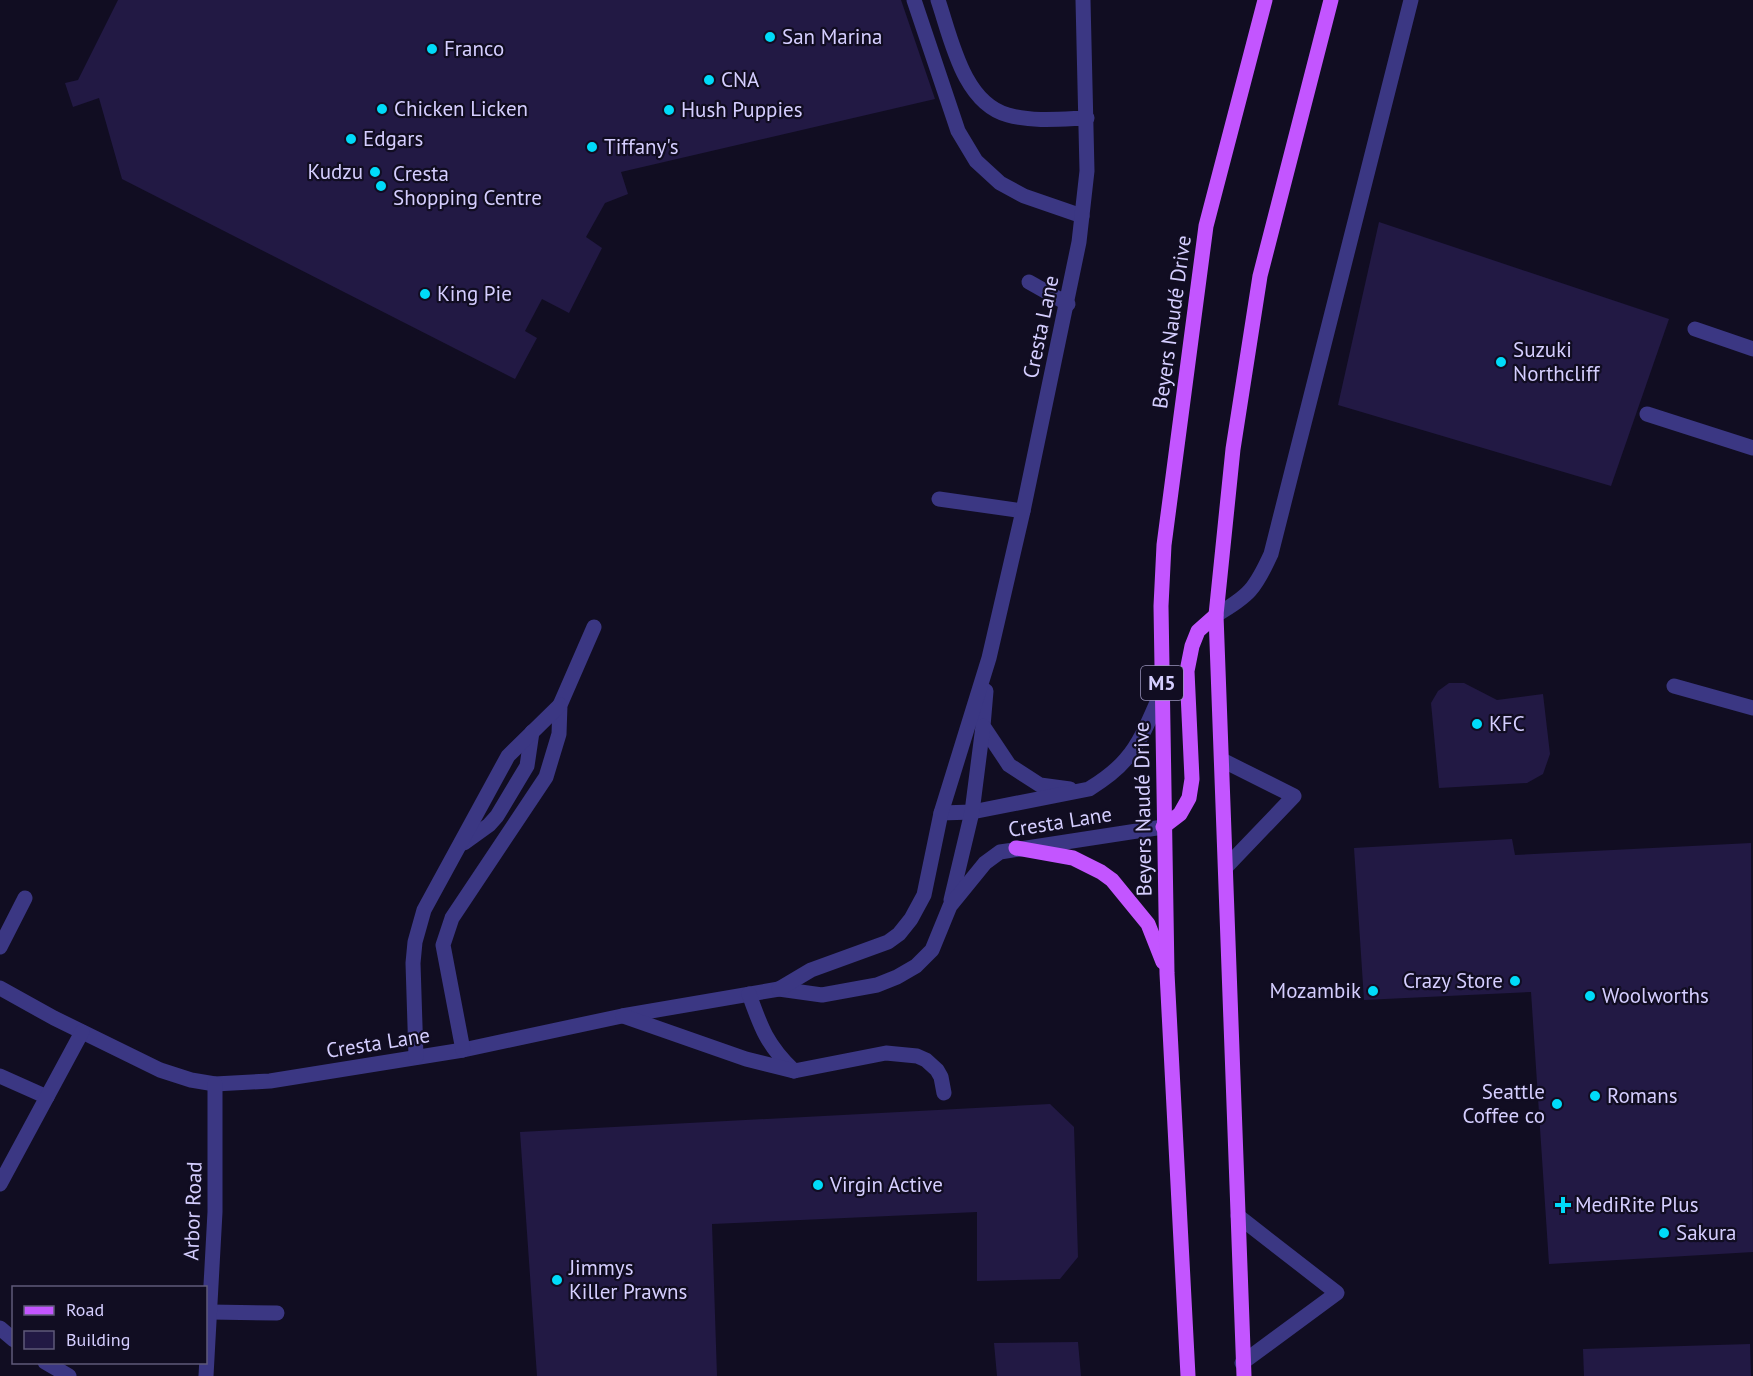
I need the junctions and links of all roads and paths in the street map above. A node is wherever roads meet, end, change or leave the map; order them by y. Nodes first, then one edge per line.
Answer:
1 (914, 0) edge
2 (938, 0) edge
3 (1083, 0) edge
4 (1265, 0) edge
5 (1331, 0) edge
6 (1411, 0) edge
7 (1087, 118) junction
8 (1082, 216) junction
9 (1029, 282) dead end
10 (1068, 304) junction
11 (1695, 329) dead end
12 (1753, 349) edge
13 (1647, 414) dead end
14 (1753, 448) edge
15 (939, 499) dead end
16 (1023, 511) junction
17 (1216, 615) junction
18 (594, 627) dead end
19 (989, 658) junction
20 (1674, 686) dead end
21 (1162, 691) junction
22 (560, 705) junction
23 (1753, 708) edge
24 (983, 726) junction
25 (532, 732) junction
26 (1222, 760) junction
27 (1089, 789) junction
28 (972, 812) junction
29 (941, 813) junction
30 (1163, 827) junction
31 (461, 844) junction
32 (1016, 848) junction
33 (1226, 867) junction
34 (25, 898) dead end
35 (950, 906) junction
36 (0, 947) edge
37 (1167, 973) junction
38 (0, 988) edge
39 (779, 989) junction
40 (749, 994) junction
41 (622, 1016) junction
42 (82, 1032) junction
43 (463, 1050) junction
44 (416, 1057) junction
45 (794, 1071) junction
46 (0, 1076) edge
47 (215, 1084) junction
48 (944, 1093) dead end
49 (47, 1097) junction
50 (0, 1184) edge
51 (1238, 1216) junction
52 (210, 1312) junction
53 (278, 1313) dead end
54 (0, 1328) edge
55 (12, 1338) edge
56 (207, 1360) edge
57 (48, 1364) edge
58 (1243, 1370) edge
59 (69, 1376) edge
60 (1188, 1376) edge

1 - 8 street
2 - 7 street
3 - 7 street, Cresta Lane
4 - 21 main road, Beyers Naudé Drive / M5
5 - 17 main road
6 - 17 street
7 - 8 street, Cresta Lane
8 - 10 street, Cresta Lane
9 - 10 street
10 - 16 street, Cresta Lane
11 - 12 street
13 - 14 street
15 - 16 street
16 - 19 street, Cresta Lane
17 - 26 main road
17 - 30 main road
18 - 22 street
19 - 24 street, Cresta Lane
19 - 29 street, Cresta Lane
20 - 23 street
21 - 27 street, Cresta Lane
21 - 30 main road, Beyers Naudé Drive / M5
22 - 25 street
22 - 43 street
24 - 27 street, Cresta Lane
24 - 28 street, Cresta Lane
25 - 31 street
25 - 31 street
26 - 33 main road
26 - 33 street
27 - 28 street, Cresta Lane
28 - 29 street, Cresta Lane
28 - 35 street, Cresta Lane
29 - 39 street, Cresta Lane
30 - 32 street, Cresta Lane
30 - 37 main road, Beyers Naudé Drive / M5
31 - 44 street
32 - 35 street, Cresta Lane
32 - 37 main road
33 - 51 main road
34 - 36 street
35 - 39 street, Cresta Lane
37 - 60 main road, Beyers Naudé Drive / M5
38 - 42 street, Cresta Lane
39 - 40 street, Cresta Lane
40 - 41 street, Cresta Lane
40 - 45 street
41 - 43 street, Cresta Lane
41 - 45 street
42 - 47 street, Cresta Lane
42 - 49 street
43 - 44 street, Cresta Lane
44 - 47 street, Cresta Lane
45 - 48 street
46 - 49 street
47 - 52 street, Arbor Road
49 - 50 street
51 - 58 main road
51 - 58 street
52 - 53 street
52 - 56 street, Arbor Road
54 - 55 street
57 - 59 street

